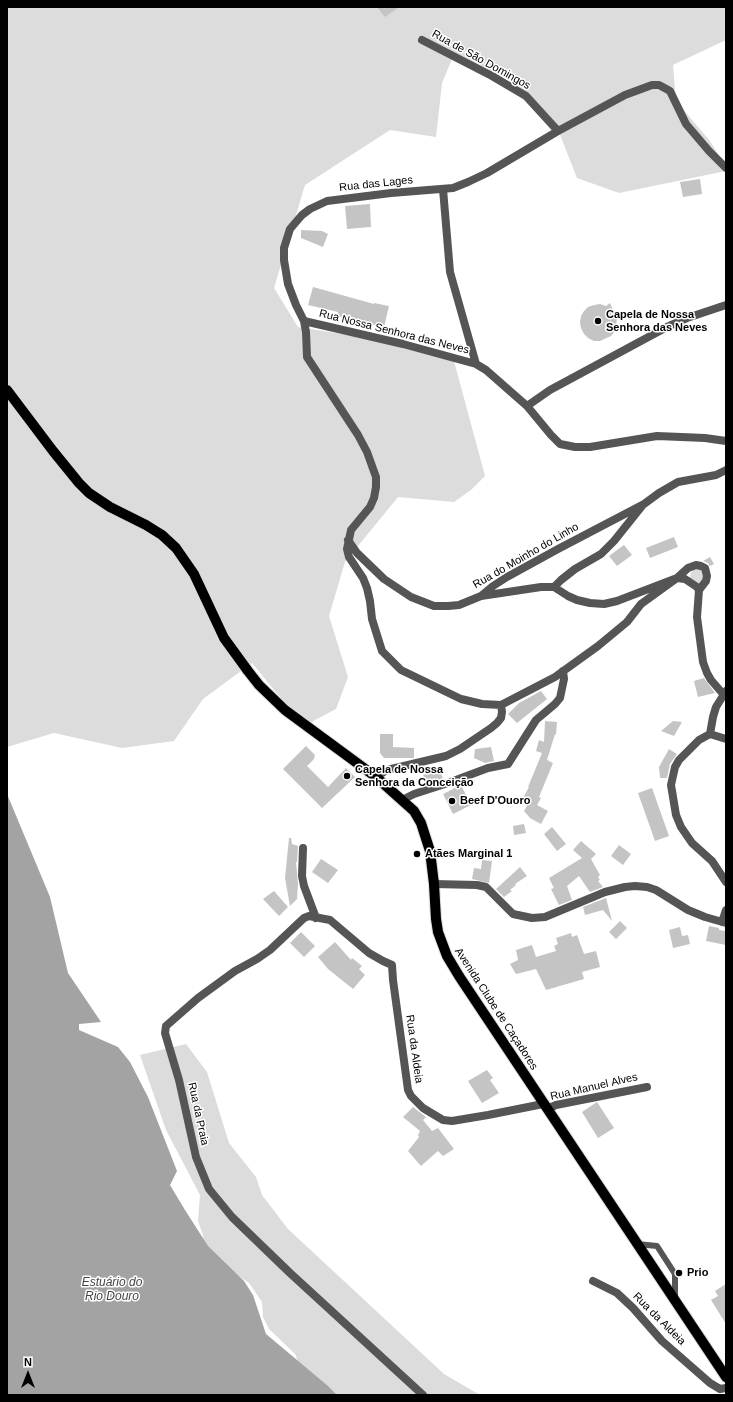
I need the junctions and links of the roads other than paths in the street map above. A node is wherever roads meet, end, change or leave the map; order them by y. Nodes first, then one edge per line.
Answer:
1 (422, 40) dead end
2 (558, 131) junction
3 (726, 168) edge
4 (443, 189) junction
5 (726, 305) edge
6 (304, 321) junction
7 (476, 364) junction
8 (7, 390) edge
9 (527, 406) junction
10 (726, 441) edge
11 (726, 470) edge
12 (644, 504) junction
13 (348, 540) junction
14 (677, 578) junction
15 (554, 587) junction
16 (700, 590) junction
17 (481, 596) junction
18 (563, 671) junction
19 (725, 692) edge
20 (501, 705) junction
21 (710, 734) junction
22 (726, 739) edge
23 (376, 777) junction
24 (402, 800) junction
25 (303, 848) dead end
26 (726, 882) edge
27 (434, 884) junction
28 (726, 910) edge
29 (316, 918) junction
30 (724, 922) edge
31 (646, 1087) dead end
32 (545, 1106) junction
33 (443, 1120) joint
34 (637, 1244) junction
35 (593, 1280) dead end
36 (675, 1300) junction
37 (726, 1377) edge
38 (726, 1388) edge
39 (423, 1395) edge

1 - 2 street, Rua de São Domingos
2 - 3 street
2 - 4 street, Rua das Lages
4 - 6 street, Rua das Lages
4 - 7 street
5 - 9 street
6 - 7 street, Rua Nossa Senhora das Neves
6 - 13 street, Rua das Lages
7 - 9 street, Rua Nossa Senhora das Neves
8 - 23 main road, Avenida Clube de Caçadores
9 - 10 street, Rua Nossa Senhora das Neves
11 - 12 street, Rua do Moinho do Linho
12 - 15 street
12 - 17 street, Rua do Moinho do Linho
13 - 17 street, Rua do Moinho do Linho
13 - 20 street
14 - 15 street
14 - 16 street
14 - 16 street
14 - 18 street
15 - 17 street
16 - 19 street
18 - 20 street
18 - 24 street
19 - 21 street
20 - 23 street
21 - 22 street
21 - 26 street
23 - 24 main road, Avenida Clube de Caçadores
24 - 27 main road, Avenida Clube de Caçadores
25 - 29 street
27 - 30 street
27 - 32 main road, Avenida Clube de Caçadores
28 - 30 street
29 - 33 street, Rua da Aldeia
29 - 39 street, Rua da Praia
31 - 32 street, Rua Manuel Alves
32 - 33 street, Rua Manuel Alves
32 - 34 main road, Avenida Clube de Caçadores
34 - 36 main road, Avenida Clube de Caçadores
34 - 36 lane
35 - 38 street, Rua da Aldeia
36 - 37 main road, Avenida Clube de Caçadores

